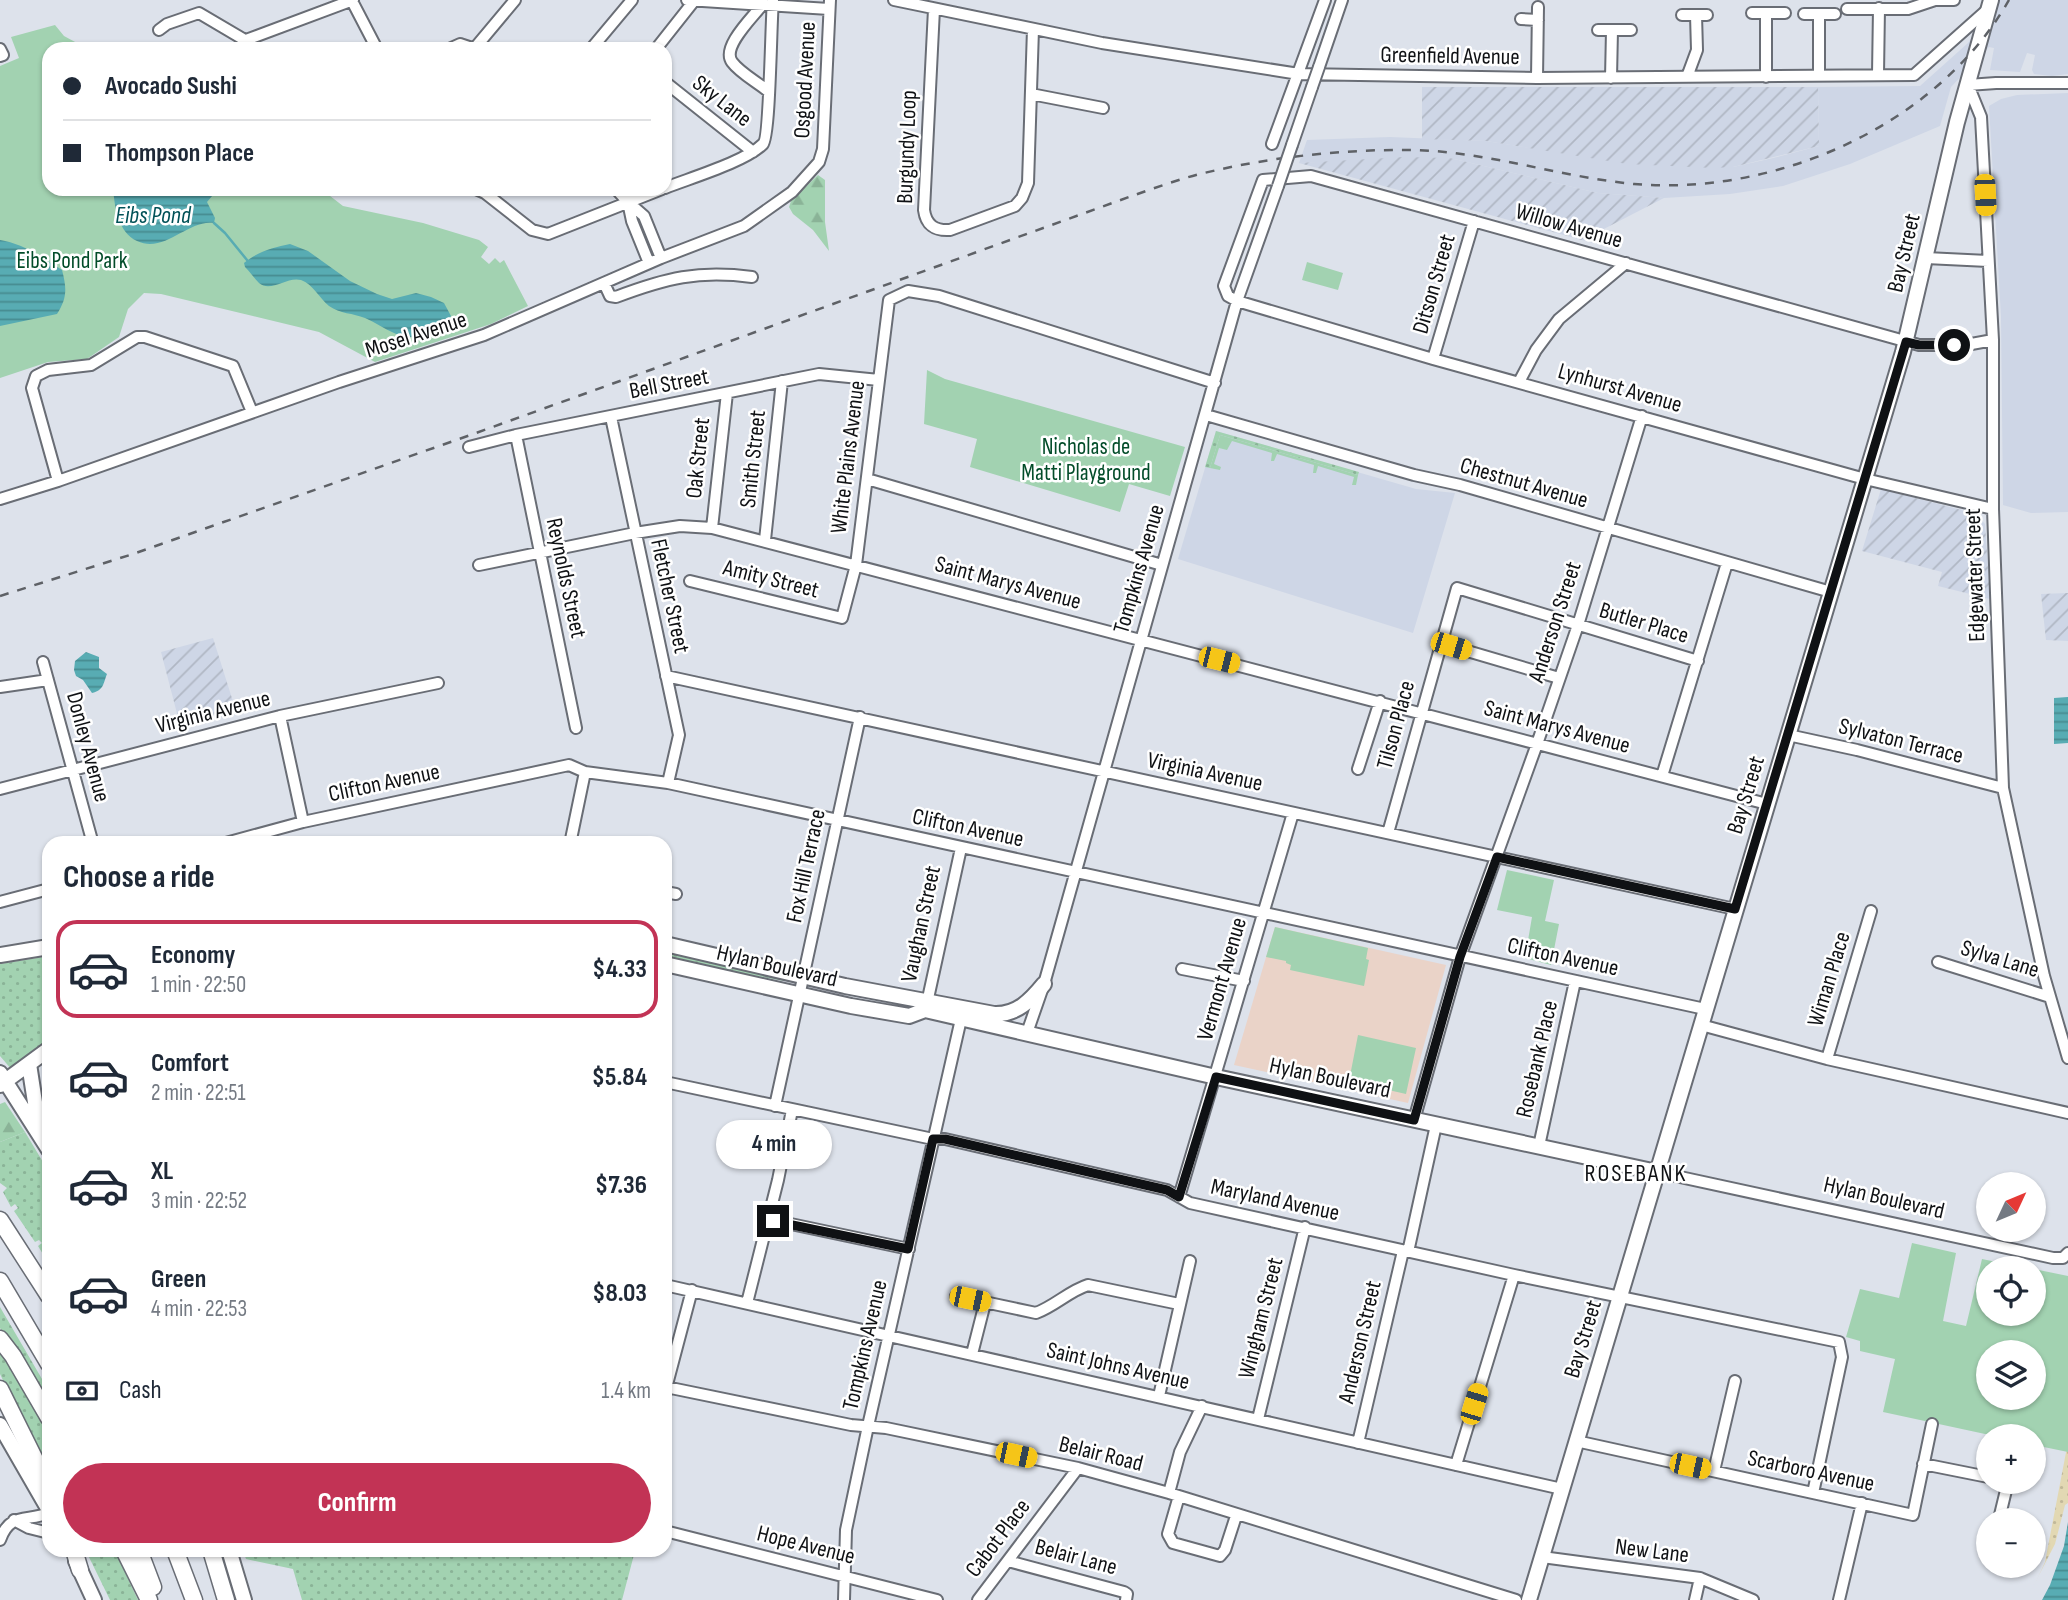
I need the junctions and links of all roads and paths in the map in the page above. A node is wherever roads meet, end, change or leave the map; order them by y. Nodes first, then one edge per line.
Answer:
1 (353, 0) edge
2 (515, 0) edge
3 (632, 0) edge
4 (687, 0) edge
5 (894, 0) edge
6 (1325, 0) edge
7 (1342, 0) edge
8 (1954, 0) edge
9 (694, 1) edge
10 (769, 3) edge
11 (1988, 3) edge
12 (829, 4) edge
13 (1538, 7) dead end
14 (1879, 8) junction
15 (934, 9) junction
16 (1847, 9) dead end
17 (1752, 13) dead end
18 (1766, 13) junction
19 (1784, 13) dead end
20 (1804, 14) dead end
21 (1819, 14) junction
22 (1835, 14) dead end
23 (1682, 15) dead end
24 (1521, 19) dead end
25 (1538, 20) junction
26 (1034, 29) junction
27 (159, 30) dead end
28 (1598, 30) dead end
29 (1612, 30) junction
30 (1632, 30) dead end
31 (246, 40) junction
32 (249, 42) edge
33 (374, 42) edge
34 (481, 42) edge
35 (597, 42) edge
36 (662, 42) edge
37 (1299, 74) junction
38 (1878, 75) junction
39 (1819, 76) junction
40 (1687, 77) junction
41 (1766, 77) junction
42 (1537, 78) junction
43 (1611, 78) junction
44 (2068, 83) edge
45 (1968, 85) junction
46 (672, 88) edge
47 (768, 91) junction
48 (1031, 94) junction
49 (1103, 108) dead end
50 (1272, 144) dead end
51 (754, 152) junction
52 (819, 162) joint
53 (672, 184) edge
54 (489, 196) edge
55 (622, 196) edge
56 (643, 196) edge
57 (628, 202) junction
58 (1474, 221) junction
59 (661, 258) junction
60 (1926, 258) junction
61 (1988, 261) junction
62 (649, 263) junction
63 (1626, 263) junction
64 (751, 277) dead end
65 (604, 283) junction
66 (1237, 301) junction
67 (1993, 340) junction
68 (1906, 342) junction
69 (1433, 359) junction
70 (879, 380) junction
71 (782, 381) junction
72 (1519, 382) junction
73 (1215, 383) junction
74 (727, 393) junction
75 (252, 412) junction
76 (1206, 415) junction
77 (1642, 416) junction
78 (611, 417) junction
79 (516, 435) junction
80 (469, 447) dead end
81 (1865, 479) junction
82 (867, 480) junction
83 (58, 481) junction
84 (0, 499) edge
85 (1993, 509) junction
86 (712, 528) junction
87 (1608, 529) junction
88 (635, 533) junction
89 (765, 540) junction
90 (539, 553) junction
91 (1727, 564) junction
92 (479, 565) dead end
93 (856, 565) junction
94 (1162, 565) junction
95 (690, 581) dead end
96 (1457, 588) joint
97 (1831, 593) junction
98 (842, 618) joint
99 (1577, 625) junction
100 (1140, 639) junction
101 (1440, 643) junction
102 (1698, 661) junction
103 (43, 662) dead end
104 (666, 676) junction
105 (1559, 678) junction
106 (48, 680) junction
107 (438, 683) dead end
108 (0, 687) edge
109 (1380, 701) junction
110 (1420, 712) junction
111 (280, 716) junction
112 (860, 717) junction
113 (576, 728) dead end
114 (1788, 735) junction
115 (1537, 744) junction
116 (1358, 769) dead end
117 (73, 770) junction
118 (1104, 771) junction
119 (586, 772) junction
120 (1662, 776) junction
121 (668, 783) junction
122 (2003, 788) junction
123 (0, 789) edge
124 (1767, 804) junction
125 (1293, 813) junction
126 (837, 821) junction
127 (303, 822) junction
128 (1388, 833) junction
129 (91, 836) edge
130 (251, 836) edge
131 (572, 836) edge
132 (961, 848) junction
133 (1497, 857) junction
134 (1075, 872) junction
135 (42, 891) edge
136 (0, 902) edge
137 (1735, 909) junction
138 (1871, 911) dead end
139 (1263, 914) junction
140 (672, 946) edge
141 (42, 948) edge
142 (0, 955) edge
143 (1460, 957) junction
144 (1938, 962) dead end
145 (672, 966) edge
146 (1182, 969) dead end
147 (803, 976) junction
148 (1244, 981) junction
149 (1576, 981) junction
150 (1044, 984) junction
151 (799, 993) junction
152 (2050, 997) junction
153 (926, 1007) junction
154 (1706, 1009) junction
155 (961, 1019) junction
156 (1701, 1025) junction
157 (1027, 1033) junction
158 (42, 1054) edge
159 (2068, 1058) edge
160 (1827, 1059) junction
161 (29, 1063) junction
162 (1216, 1077) junction
163 (2, 1080) edge
164 (672, 1084) edge
165 (775, 1106) junction
166 (792, 1110) junction
167 (2068, 1113) edge
168 (1414, 1120) junction
169 (1436, 1125) junction
170 (40, 1136) junction
171 (42, 1139) edge
172 (933, 1139) junction
173 (1539, 1146) junction
174 (1657, 1172) junction
175 (1179, 1197) junction
176 (767, 1219) junction
177 (0, 1220) edge
178 (1305, 1227) junction
179 (908, 1249) junction
180 (1405, 1251) junction
181 (2067, 1254) edge
182 (1189, 1261) dead end
183 (1514, 1275) junction
184 (0, 1281) edge
185 (42, 1285) edge
186 (672, 1286) edge
187 (692, 1290) junction
188 (956, 1296) dead end
189 (1619, 1297) junction
190 (747, 1303) junction
191 (985, 1303) junction
192 (1179, 1304) junction
193 (890, 1335) junction
194 (0, 1339) edge
195 (42, 1352) edge
196 (972, 1354) junction
197 (672, 1367) edge
198 (1735, 1381) dead end
199 (0, 1389) edge
200 (672, 1391) edge
201 (1159, 1396) junction
202 (42, 1406) edge
203 (1202, 1406) junction
204 (1258, 1419) junction
205 (1932, 1424) dead end
206 (0, 1425) edge
207 (867, 1426) junction
208 (1576, 1441) junction
209 (1358, 1443) junction
210 (1923, 1464) junction
211 (1456, 1465) junction
212 (1078, 1468) junction
213 (1714, 1471) junction
214 (42, 1474) edge
215 (1976, 1475) edge
216 (1562, 1489) junction
217 (1813, 1493) junction
218 (1174, 1495) junction
219 (42, 1499) edge
220 (1862, 1503) junction
221 (42, 1513) edge
222 (1236, 1516) junction
223 (13, 1520) junction
224 (42, 1531) edge
225 (672, 1533) edge
226 (0, 1540) edge
227 (75, 1557) edge
228 (128, 1557) edge
229 (142, 1557) edge
230 (178, 1557) edge
231 (213, 1557) edge
232 (231, 1557) edge
233 (1542, 1557) junction
234 (1008, 1561) junction
235 (80, 1570) joint
236 (844, 1577) junction
237 (1700, 1578) junction
238 (94, 1600) edge
239 (149, 1600) edge
240 (158, 1600) edge
241 (194, 1600) edge
242 (226, 1600) edge
243 (244, 1600) edge
244 (844, 1600) edge
245 (937, 1600) edge
246 (978, 1600) edge
247 (1126, 1600) edge
248 (1516, 1600) edge
249 (1529, 1600) edge
250 (1695, 1600) edge
251 (1753, 1600) edge
252 (1839, 1600) edge

1 - 31 street
1 - 33 street
2 - 34 street
3 - 35 street
4 - 9 street
5 - 15 street, Greenfield Avenue
6 - 37 street
7 - 66 street, Tompkins Avenue, bridge
8 - 14 street
9 - 10 street
9 - 36 street
10 - 12 street
10 - 47 street
10 - 47 street
11 - 38 street, Greenfield Avenue
11 - 45 main road, Bay Street
12 - 52 street, Osgood Avenue
13 - 25 street
14 - 16 street
14 - 38 street
15 - 26 street, Greenfield Avenue
15 - 48 street, Burgundy Loop
17 - 18 street
18 - 19 street
18 - 41 street
20 - 21 street
21 - 22 street
21 - 39 street
23 - 40 street
24 - 25 street
25 - 42 street
26 - 37 street, Greenfield Avenue
26 - 48 street, Burgundy Loop
27 - 31 street
28 - 29 street
29 - 30 street
29 - 43 street
31 - 32 street
37 - 42 street, Greenfield Avenue
37 - 50 street
38 - 39 street, Greenfield Avenue
39 - 41 street, Greenfield Avenue
40 - 41 street, Greenfield Avenue
40 - 43 street, Greenfield Avenue
42 - 43 street, Greenfield Avenue
44 - 45 street
45 - 60 main road, Bay Street
45 - 61 street, Edgewater Street
46 - 51 street, Sky Lane
47 - 51 street
48 - 49 street
51 - 53 street
52 - 59 street, Mosel Avenue
54 - 57 street
55 - 57 street
56 - 57 street
57 - 59 street
57 - 62 street
58 - 63 street, Willow Avenue
58 - 66 street, Willow Avenue
58 - 69 street, Ditson Street
59 - 62 street, Mosel Avenue
60 - 61 street
60 - 68 main road, Bay Street
61 - 67 street, Edgewater Street
62 - 65 street, Mosel Avenue
63 - 68 street, Willow Avenue
63 - 72 street
64 - 65 street
65 - 75 street, Mosel Avenue
66 - 69 street, Lynhurst Avenue
66 - 73 street, Tompkins Avenue
67 - 68 street, Willow Avenue
67 - 85 street, Edgewater Street
68 - 81 main road, Bay Street
69 - 72 street, Lynhurst Avenue
70 - 71 street, Bell Street
70 - 73 street, White Plains Avenue
70 - 82 street, White Plains Avenue
71 - 74 street, Bell Street
71 - 89 street, Smith Street
72 - 77 street, Lynhurst Avenue
73 - 76 street, Tompkins Avenue
74 - 78 street, Bell Street
74 - 86 street, Oak Street
75 - 83 street, Mosel Avenue
75 - 83 street
76 - 87 street, Chestnut Avenue
76 - 94 street, Tompkins Avenue
77 - 81 street, Lynhurst Avenue
77 - 87 street, Anderson Street
78 - 79 street, Bell Street
78 - 88 street, Fletcher Street
79 - 80 street, Bell Street
79 - 90 street, Reynolds Street
81 - 85 street, Lynhurst Avenue
81 - 97 main road, Bay Street
82 - 93 street, White Plains Avenue
82 - 94 street
83 - 84 street, Mosel Avenue
85 - 122 street, Edgewater Street
86 - 88 street, Saint Marys Avenue
86 - 89 street, Saint Marys Avenue
87 - 91 street, Chestnut Avenue
87 - 99 street, Anderson Street
88 - 90 street, Saint Marys Avenue
88 - 104 street, Fletcher Street
89 - 93 street, Saint Marys Avenue
90 - 92 street, Saint Marys Avenue
90 - 113 street, Reynolds Street
91 - 97 street, Chestnut Avenue
91 - 102 street
93 - 98 street, White Plains Avenue
93 - 100 street, Saint Marys Avenue
94 - 100 street, Tompkins Avenue
95 - 98 street, Amity Street
96 - 99 street, Butler Place
96 - 101 street, Tilson Place
97 - 114 main road, Bay Street
99 - 102 street, Butler Place
99 - 105 street, Anderson Street
100 - 109 street, Saint Marys Avenue
100 - 118 street, Tompkins Avenue
101 - 105 street
101 - 110 street, Tilson Place
102 - 120 street
103 - 106 street, Donley Avenue
104 - 112 street, Virginia Avenue
104 - 121 street, Fletcher Street
105 - 115 street, Anderson Street
106 - 108 street
106 - 117 street, Donley Avenue
107 - 111 street, Virginia Avenue
109 - 110 street, Saint Marys Avenue
109 - 116 street
110 - 115 street, Saint Marys Avenue
110 - 128 street, Tilson Place
111 - 117 street, Virginia Avenue
111 - 127 street
112 - 118 street, Virginia Avenue
112 - 126 street, Fox Hill Terrace
114 - 122 street, Sylvaton Terrace
114 - 124 main road, Bay Street
115 - 120 street, Saint Marys Avenue
115 - 133 street, Anderson Street
117 - 123 street, Virginia Avenue
117 - 129 street, Donley Avenue
118 - 125 street, Virginia Avenue
118 - 134 street, Tompkins Avenue
119 - 121 street, Clifton Avenue
119 - 127 street, Clifton Avenue
119 - 131 street
120 - 124 street, Saint Marys Avenue
121 - 126 street, Clifton Avenue
122 - 152 street, Edgewater Street
124 - 137 main road, Bay Street
125 - 128 street, Virginia Avenue
125 - 139 street, Vermont Avenue
126 - 132 street, Clifton Avenue
126 - 147 street, Fox Hill Terrace
127 - 130 street, Clifton Avenue
128 - 133 street, Virginia Avenue
132 - 134 street, Clifton Avenue
132 - 153 street, Vaughan Street
133 - 137 street, Virginia Avenue
133 - 143 street, Anderson Street
134 - 139 street, Clifton Avenue
134 - 150 street, Tompkins Avenue
135 - 136 street
137 - 154 main road, Bay Street
138 - 160 street, Wiman Place
139 - 143 street, Clifton Avenue
139 - 148 street, Vermont Avenue
140 - 147 main road, Hylan Boulevard
141 - 142 main road
143 - 149 street, Clifton Avenue
143 - 168 street, Anderson Street
144 - 152 street, Sylva Lane
145 - 151 main road, Hylan Boulevard
146 - 148 street
147 - 151 street, Fox Hill Terrace
147 - 153 main road, Hylan Boulevard
148 - 162 street, Vermont Avenue
149 - 154 street, Clifton Avenue
149 - 173 street, Rosebank Place
150 - 153 main road
150 - 157 street, Tompkins Avenue
151 - 153 main road, Hylan Boulevard
151 - 165 street, Fox Hill Terrace
152 - 159 street, Edgewater Street
153 - 155 main road, Hylan Boulevard
154 - 156 main road, Bay Street
155 - 157 main road, Hylan Boulevard
155 - 172 street, Tompkins Avenue
156 - 160 street
156 - 174 main road, Bay Street
157 - 162 main road, Hylan Boulevard
158 - 161 main road
160 - 167 street
161 - 163 main road
161 - 170 main road
162 - 168 main road, Hylan Boulevard
162 - 175 street, Vermont Avenue
163 - 170 main road
164 - 165 street, Maryland Avenue
165 - 166 street, Maryland Avenue
166 - 172 street, Maryland Avenue
166 - 176 street
168 - 169 main road, Hylan Boulevard
169 - 173 main road, Hylan Boulevard
169 - 180 street, Anderson Street
170 - 171 main road
172 - 175 street, Maryland Avenue
172 - 179 street, Tompkins Avenue
173 - 174 main road, Hylan Boulevard
174 - 181 street, Hylan Boulevard
174 - 189 main road, Bay Street
175 - 178 street, Maryland Avenue
176 - 179 street
176 - 190 street
177 - 185 highway
178 - 180 street, Maryland Avenue
178 - 204 street, Wingham Street
179 - 193 street, Tompkins Avenue
180 - 183 street, Maryland Avenue
180 - 209 street, Anderson Street
182 - 192 street
183 - 189 street, Maryland Avenue
183 - 211 street
184 - 195 highway
186 - 187 street, Saint Johns Avenue
187 - 190 street, Saint Johns Avenue
187 - 197 street
188 - 191 street
189 - 208 main road, Bay Street
189 - 217 street, Maryland Avenue
190 - 193 street, Saint Johns Avenue
191 - 192 street
191 - 196 street
192 - 201 street
193 - 196 street, Saint Johns Avenue
193 - 207 street, Tompkins Avenue
194 - 202 highway
196 - 201 street, Saint Johns Avenue
198 - 213 street
199 - 214 highway
200 - 207 street, Belair Road
201 - 203 street, Saint Johns Avenue
203 - 204 street, Saint Johns Avenue
203 - 218 street
204 - 209 street, Saint Johns Avenue
205 - 210 street
206 - 219 main road
207 - 212 street, Belair Road
207 - 236 street, Tompkins Avenue
208 - 213 street, Scarboro Avenue
208 - 216 main road, Bay Street
209 - 211 street, Saint Johns Avenue
210 - 215 street
210 - 220 street, Scarboro Avenue
211 - 216 street, Saint Johns Avenue
212 - 218 street, Belair Road
212 - 234 street, Cabot Place
213 - 217 street, Scarboro Avenue
216 - 233 main road, Bay Street
217 - 220 street, Scarboro Avenue
218 - 222 street, Belair Road
218 - 222 street
220 - 252 street
221 - 223 street
222 - 248 street, Belair Road
223 - 224 street
223 - 226 street
225 - 236 street, Hope Avenue
227 - 235 highway
228 - 239 highway
229 - 240 highway
230 - 241 highway
231 - 242 highway
232 - 243 main road
233 - 237 street, New Lane
233 - 249 main road, Bay Street
234 - 246 street, Cabot Place
234 - 247 street, Belair Lane
235 - 238 main road
236 - 244 street, Tompkins Avenue
236 - 245 street, Hope Avenue
237 - 250 street
237 - 251 street, New Lane

